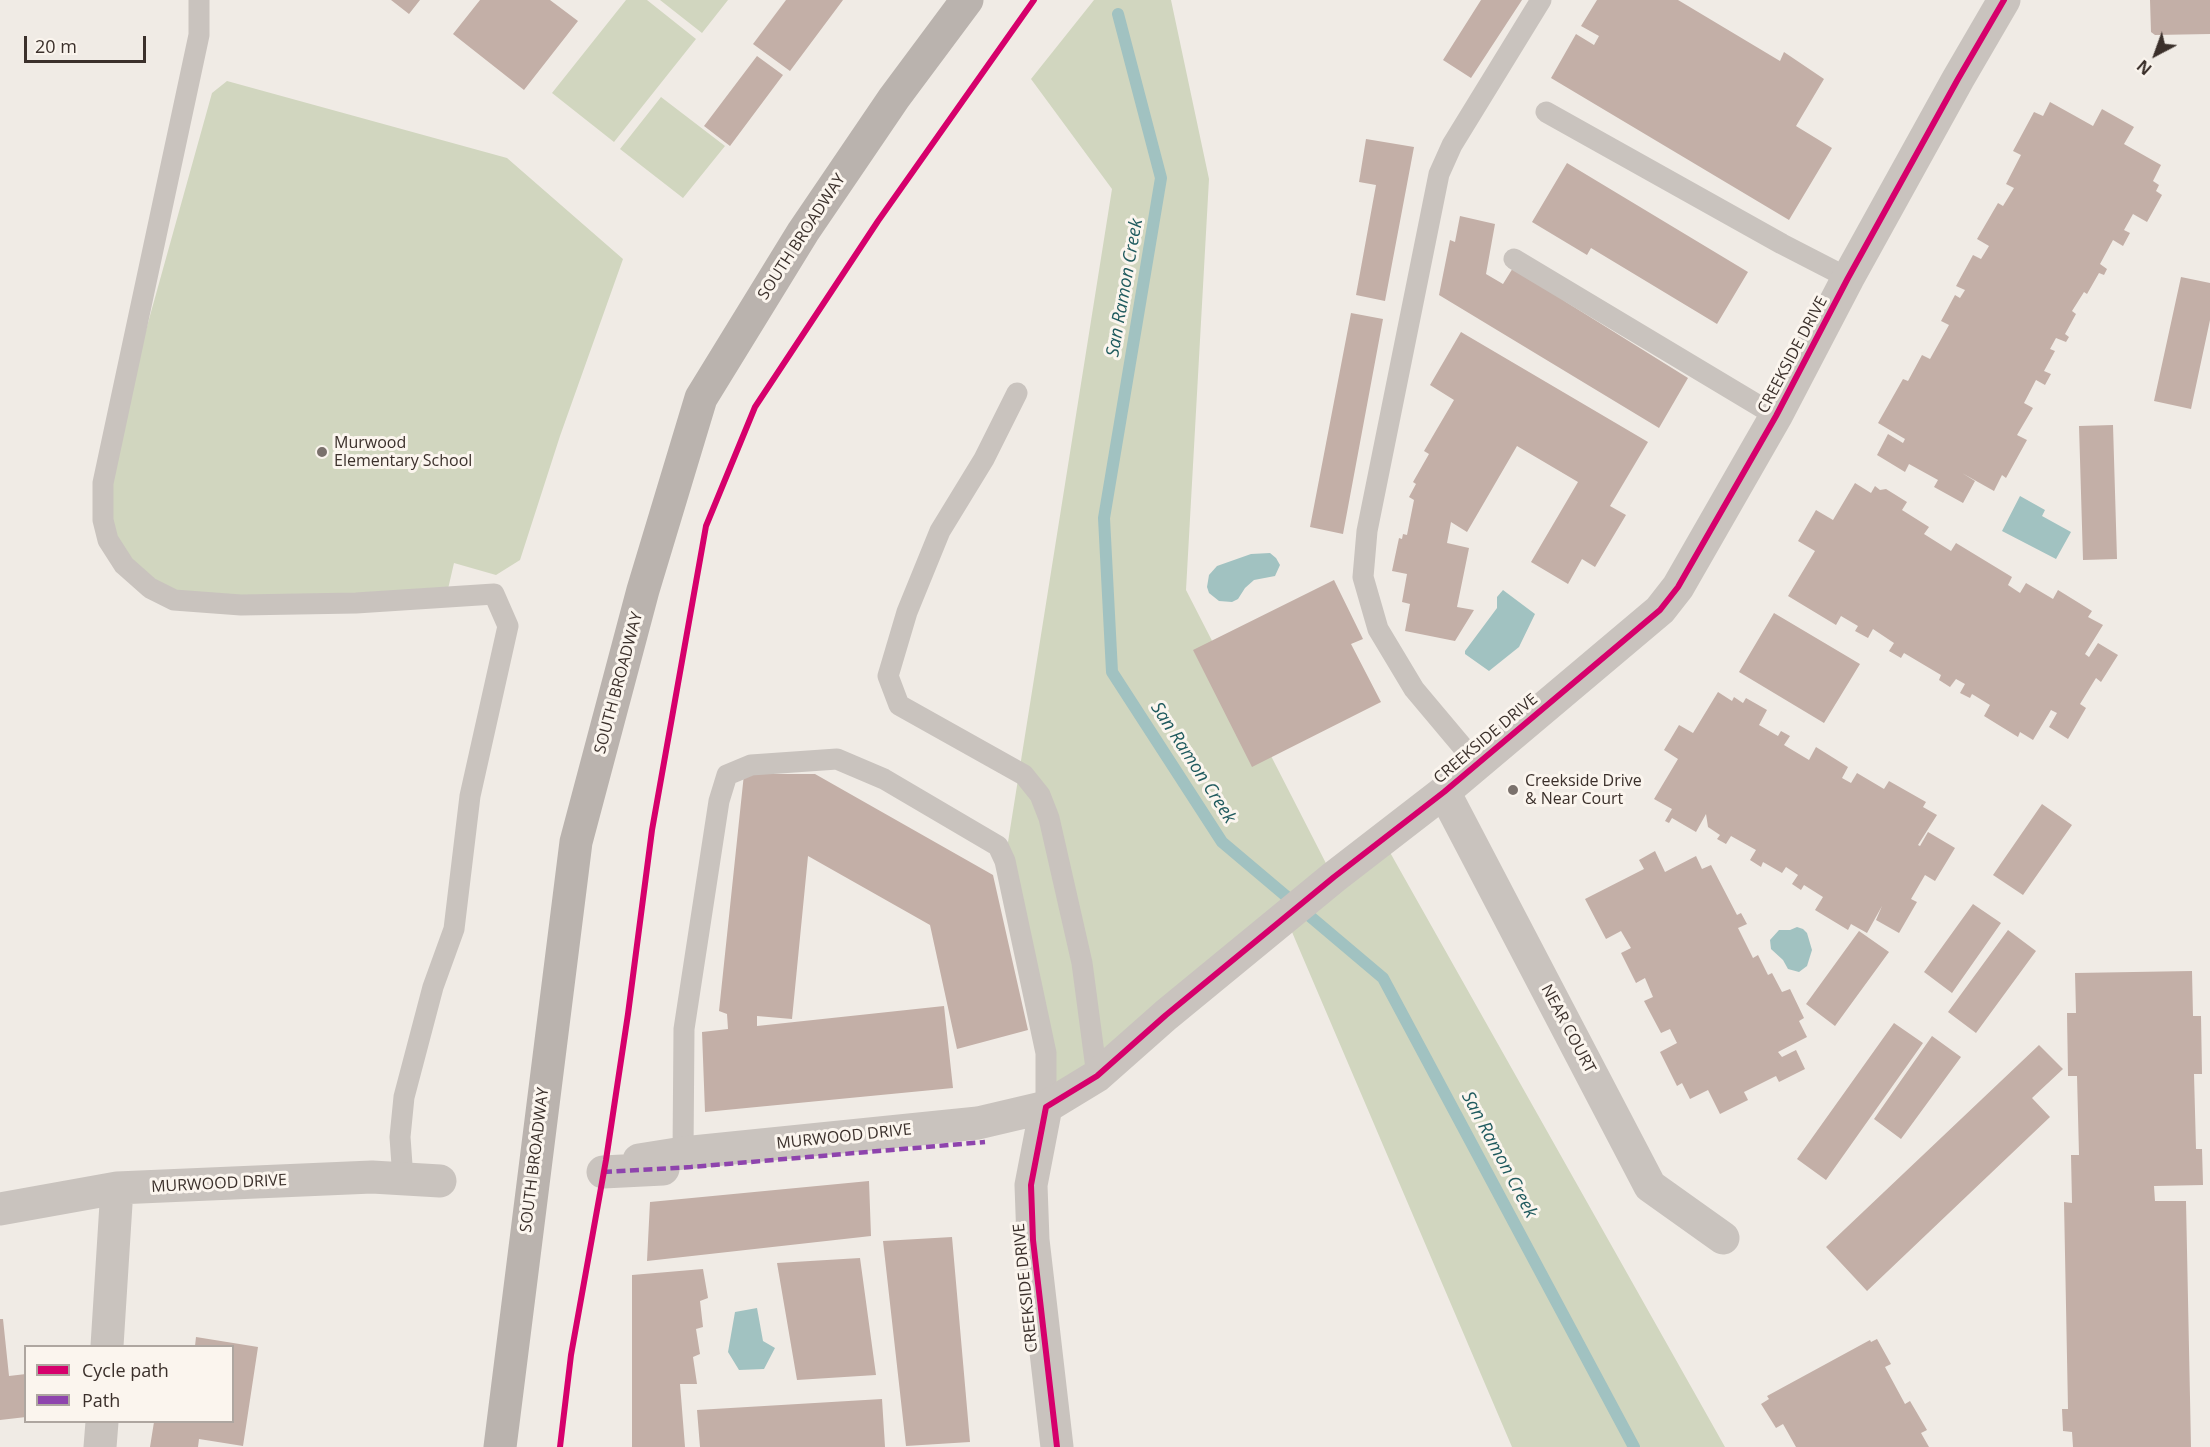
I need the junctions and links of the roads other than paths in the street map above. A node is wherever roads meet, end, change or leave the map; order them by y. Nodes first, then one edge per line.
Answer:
1 (200, 0) edge
2 (967, 0) edge
3 (1541, 0) edge
4 (2004, 0) edge
5 (1546, 112) dead end
6 (1514, 259) dead end
7 (1848, 278) junction
8 (1017, 393) dead end
9 (1776, 416) junction
10 (1477, 764) junction
11 (1444, 792) junction
12 (1098, 1076) junction
13 (1046, 1107) junction
14 (985, 1142) dead end
15 (683, 1153) junction
16 (639, 1160) dead end
17 (603, 1172) dead end
18 (403, 1179) junction
19 (440, 1181) dead end
20 (117, 1188) junction
21 (0, 1209) edge
22 (1723, 1238) dead end
23 (106, 1345) edge
24 (102, 1423) edge
25 (100, 1447) edge
26 (500, 1447) edge
27 (1057, 1447) edge

1 - 18 lane
2 - 26 main road, SOUTH BROADWAY
3 - 10 lane
4 - 7 street, CREEKSIDE DRIVE
5 - 7 lane
6 - 9 lane
7 - 9 street, CREEKSIDE DRIVE
8 - 12 lane
9 - 10 street, CREEKSIDE DRIVE
10 - 11 street, CREEKSIDE DRIVE
11 - 12 street, CREEKSIDE DRIVE
11 - 22 street, NEAR COURT
12 - 13 street, CREEKSIDE DRIVE
13 - 15 street, MURWOOD DRIVE
13 - 15 lane
13 - 27 street, CREEKSIDE DRIVE
14 - 17 street
15 - 16 street, MURWOOD DRIVE
18 - 19 street, MURWOOD DRIVE
18 - 20 street, MURWOOD DRIVE
20 - 21 street, MURWOOD DRIVE
20 - 23 street
24 - 25 street

